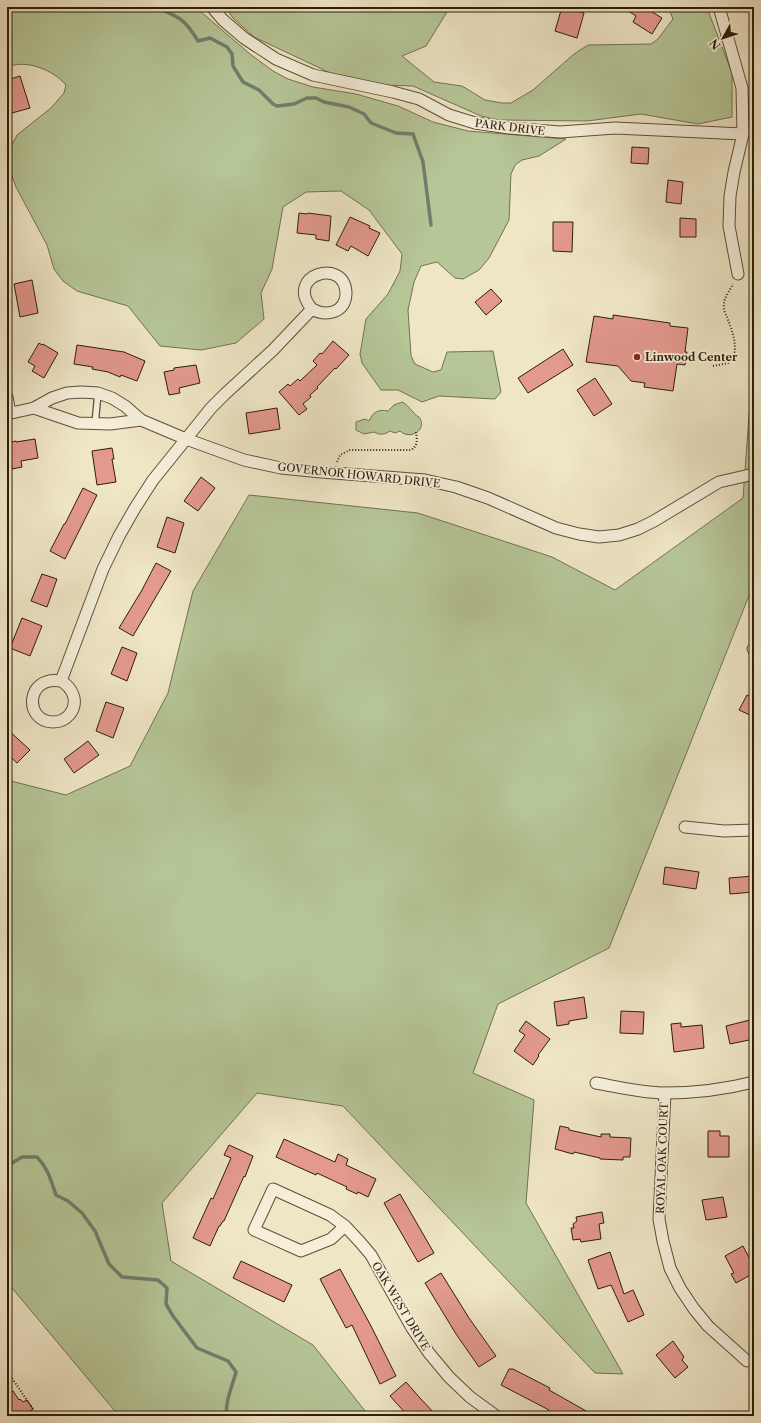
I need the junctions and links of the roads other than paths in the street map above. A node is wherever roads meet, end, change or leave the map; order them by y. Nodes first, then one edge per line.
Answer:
1 (212, 7) edge
2 (719, 7) edge
3 (743, 134) junction
4 (738, 274) road end
5 (312, 309) dead end
6 (98, 393) junction
7 (7, 397) edge
8 (34, 408) junction
9 (9, 414) edge
10 (141, 420) junction
11 (95, 424) junction
12 (186, 439) junction
13 (754, 474) edge
14 (61, 681) dead end
15 (685, 827) dead end
16 (754, 830) edge
17 (754, 1082) edge
18 (596, 1083) dead end
19 (665, 1093) junction
20 (344, 1226) junction
21 (747, 1361) dead end
22 (496, 1416) edge

1 - 3 street, PARK DRIVE
2 - 3 street
3 - 4 street
5 - 12 street
6 - 8 street, GOVERNOR HOWARD DRIVE
6 - 10 street, GOVERNOR HOWARD DRIVE
6 - 11 lane
7 - 9 street
8 - 9 street, GOVERNOR HOWARD DRIVE
8 - 11 street
10 - 11 street
10 - 12 street, GOVERNOR HOWARD DRIVE
12 - 13 street, GOVERNOR HOWARD DRIVE
12 - 14 street
15 - 16 street
17 - 19 street
18 - 19 street
19 - 21 street, ROYAL OAK COURT
20 - 20 street, OAK WEST DRIVE
20 - 22 street, OAK WEST DRIVE

